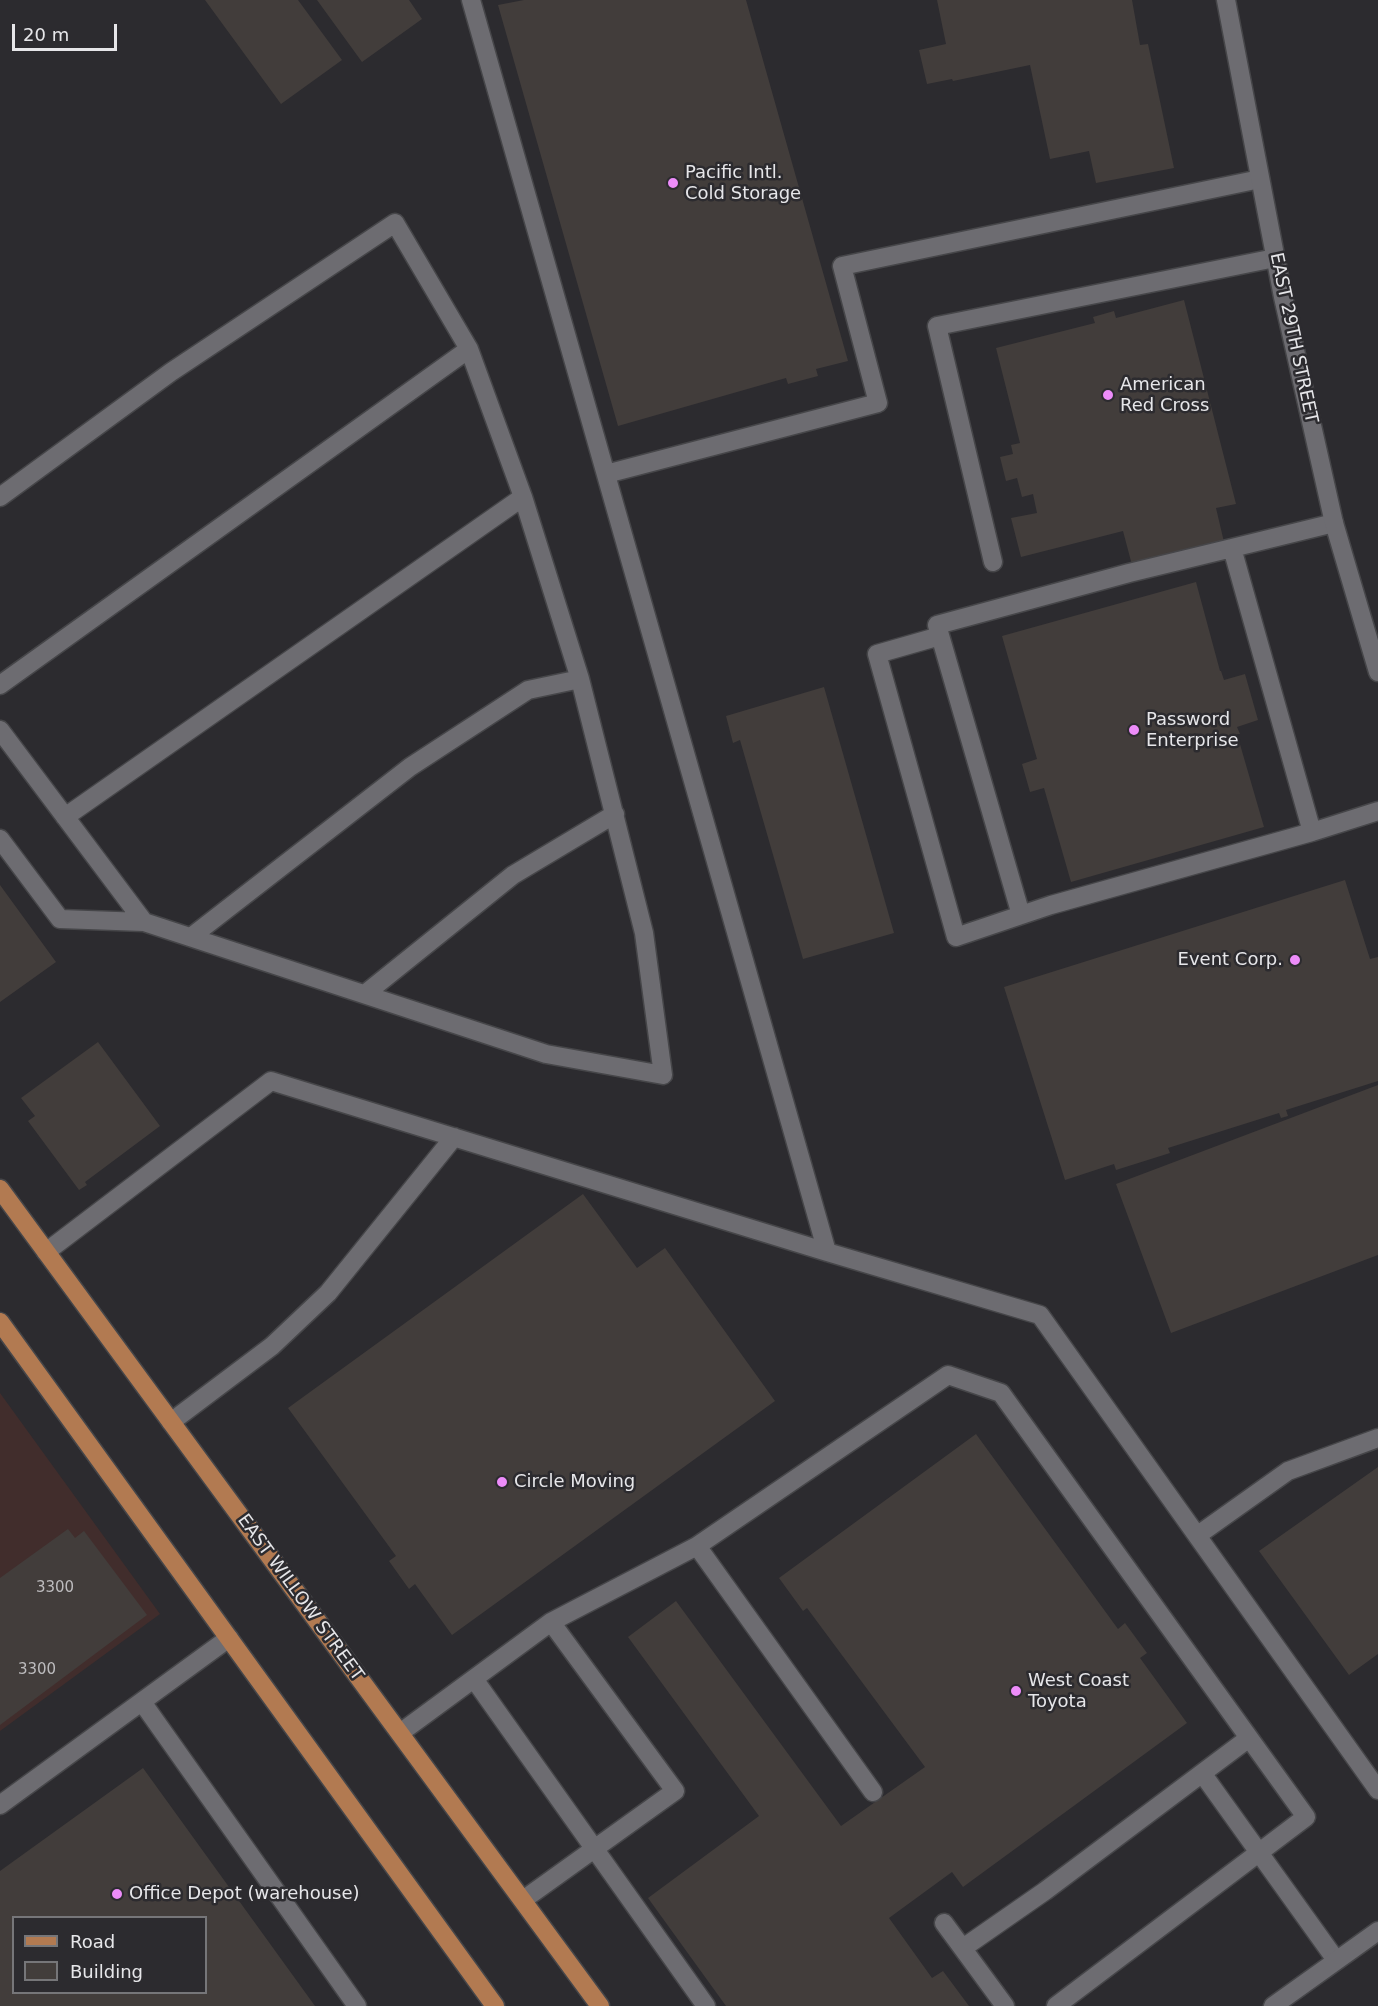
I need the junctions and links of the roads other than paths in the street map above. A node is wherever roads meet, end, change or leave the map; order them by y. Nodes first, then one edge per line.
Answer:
1 (471, 0) edge
2 (1226, 0) edge
3 (1260, 178) junction
4 (1275, 258) junction
5 (469, 349) junction
6 (606, 474) junction
7 (0, 497) edge
8 (523, 497) junction
9 (1334, 523) junction
10 (1232, 548) junction
11 (993, 562) dead end
12 (938, 631) junction
13 (1378, 672) edge
14 (580, 678) junction
15 (0, 685) edge
16 (0, 730) edge
17 (1378, 811) edge
18 (615, 814) junction
19 (65, 817) junction
20 (1312, 832) junction
21 (0, 839) edge
22 (1021, 915) junction
23 (144, 922) junction
24 (192, 937) junction
25 (365, 994) junction
26 (454, 1137) junction
27 (0, 1190) edge
28 (46, 1252) junction
29 (827, 1252) junction
30 (0, 1322) edge
31 (171, 1422) junction
32 (1378, 1438) edge
33 (1198, 1535) junction
34 (697, 1546) junction
35 (551, 1622) junction
36 (229, 1638) junction
37 (474, 1678) junction
38 (142, 1702) junction
39 (400, 1733) junction
40 (1249, 1738) junction
41 (1202, 1773) junction
42 (1375, 1779) edge
43 (873, 1792) dead end
44 (0, 1805) edge
45 (595, 1848) junction
46 (1259, 1852) junction
47 (523, 1900) junction
48 (944, 1923) dead end
49 (1378, 1931) edge
50 (963, 1948) junction
51 (1336, 1960) junction
52 (357, 2006) edge
53 (495, 2006) edge
54 (600, 2006) edge
55 (706, 2006) edge
56 (1005, 2006) edge
57 (1056, 2006) edge
58 (1273, 2006) edge

1 - 6 street
2 - 3 street, EAST 29TH STREET
3 - 4 street, EAST 29TH STREET
3 - 6 street
4 - 9 street, EAST 29TH STREET
4 - 11 street
5 - 7 street
5 - 8 street
5 - 15 street
6 - 29 street
8 - 14 street
8 - 19 street
9 - 10 street
9 - 13 street, EAST 29TH STREET
10 - 12 street
10 - 20 street
12 - 22 street
12 - 22 street
14 - 18 street
14 - 24 street
16 - 19 street
17 - 20 street
18 - 25 street
18 - 25 street
19 - 23 street
20 - 22 street
21 - 23 street
23 - 24 street
24 - 25 street
26 - 28 street
26 - 29 street
26 - 31 street
27 - 28 main road, EAST WILLOW STREET
28 - 31 main road, EAST WILLOW STREET
29 - 33 street
30 - 36 main road
31 - 39 main road, EAST WILLOW STREET
32 - 33 street
33 - 42 street
34 - 35 street
34 - 40 street
34 - 43 street
35 - 37 street
35 - 45 street
36 - 38 street
36 - 53 main road
37 - 39 street
37 - 45 street
38 - 44 street
38 - 52 street
39 - 47 main road, EAST WILLOW STREET
40 - 41 street
40 - 46 street
41 - 46 street
41 - 50 street
45 - 47 street
45 - 55 street
46 - 51 street
46 - 57 street
47 - 54 main road, EAST WILLOW STREET
48 - 50 street
49 - 51 street
50 - 56 street
51 - 58 street

